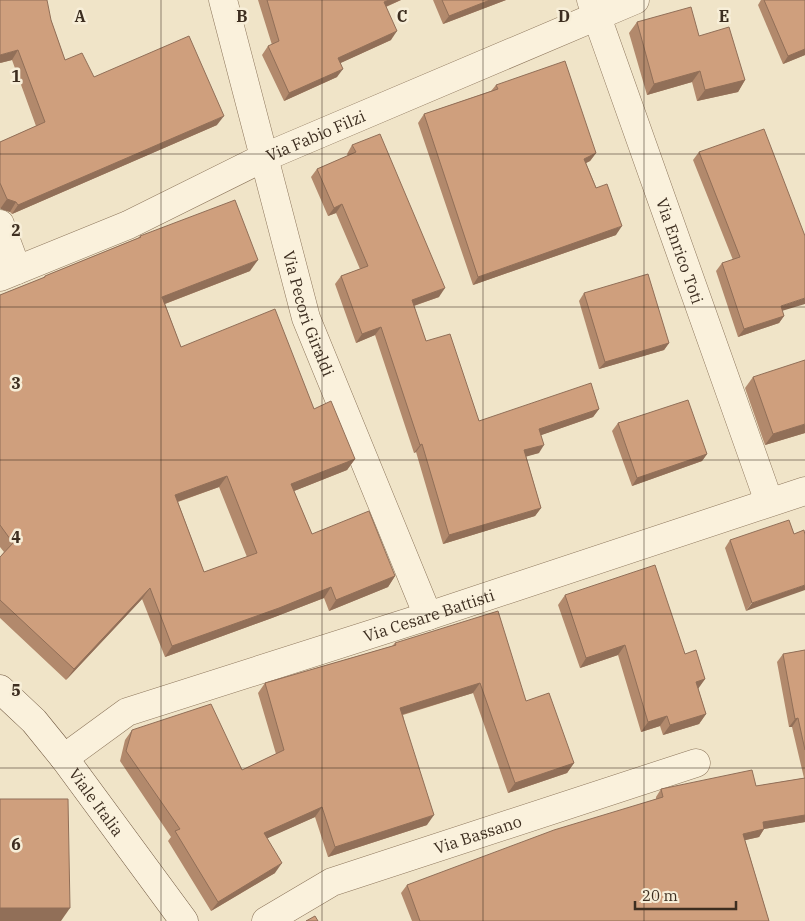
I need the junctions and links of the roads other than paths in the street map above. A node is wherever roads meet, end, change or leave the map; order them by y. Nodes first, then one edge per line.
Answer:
1 (223, 0) edge
2 (635, 0) edge
3 (594, 9) edge
4 (265, 157) junction
5 (0, 224) edge
6 (8, 274) edge
7 (805, 491) edge
8 (769, 502) junction
9 (428, 616) junction
10 (0, 690) edge
11 (64, 758) junction
12 (696, 763) dead end
13 (184, 921) edge
14 (266, 921) edge

1 - 4 street, Via Pecori Giraldi
2 - 3 street, Via Fabio Filzi
3 - 4 street, Via Fabio Filzi
3 - 8 street, Via Enrico Toti
4 - 6 street, Via Fabio Filzi
4 - 9 street, Via Pecori Giraldi
5 - 6 street
7 - 8 street, Via Cesare Battisti
8 - 9 street, Via Cesare Battisti
9 - 11 street, Via Cesare Battisti
10 - 11 street, Viale Italia
11 - 13 street, Viale Italia
12 - 14 street, Via Bassano

